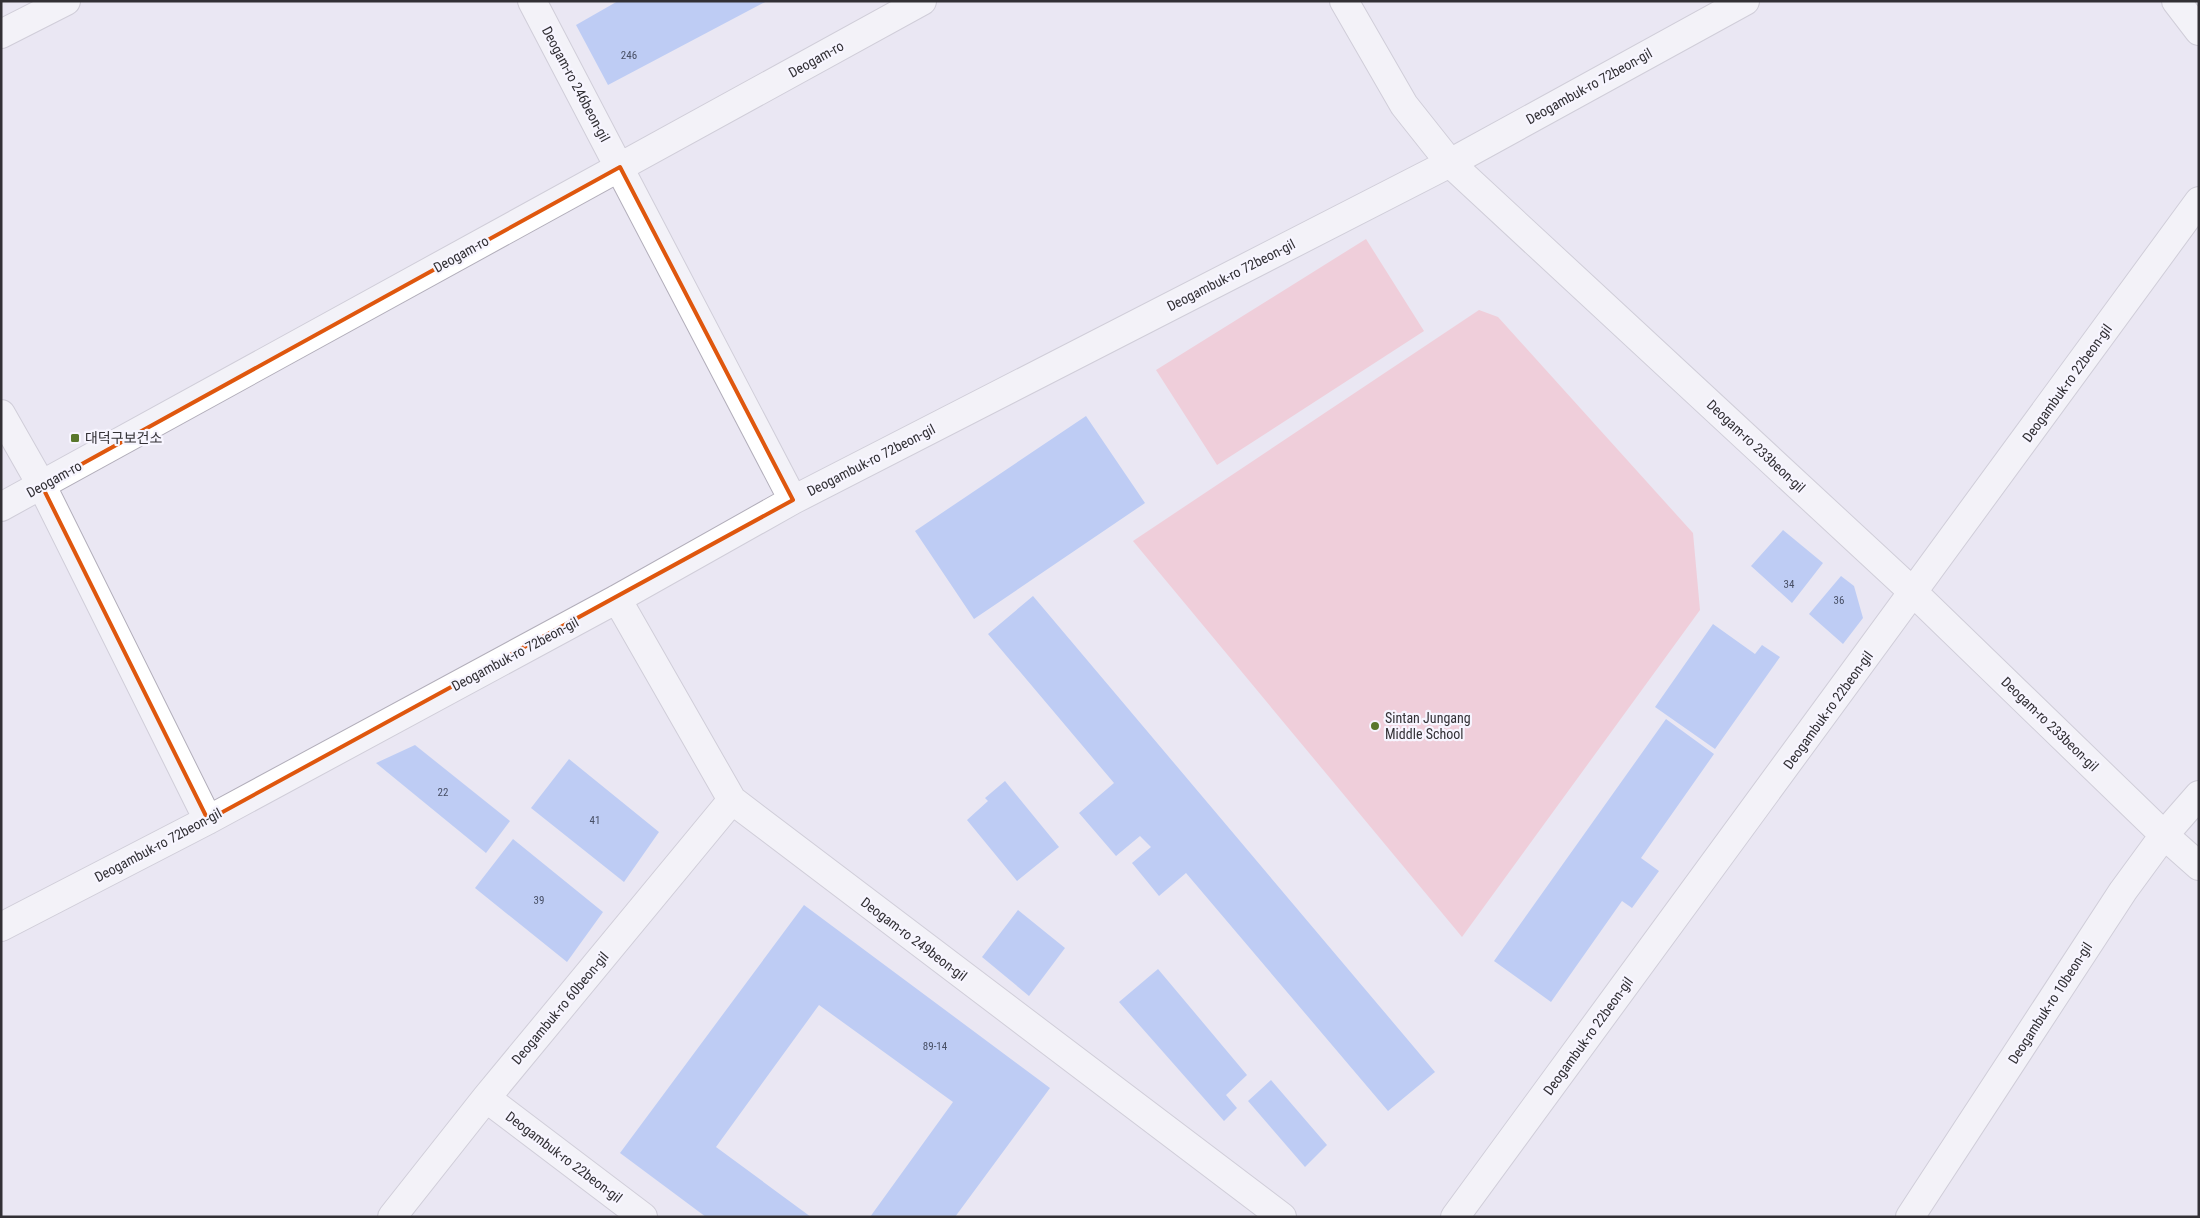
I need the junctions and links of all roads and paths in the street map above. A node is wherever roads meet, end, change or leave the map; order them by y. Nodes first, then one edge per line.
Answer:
1 (66, 1) edge
2 (532, 1) edge
3 (922, 1) edge
4 (1344, 1) edge
5 (1745, 1) edge
6 (2176, 1) edge
7 (2199, 31) edge
8 (1, 34) edge
9 (1450, 163) junction
10 (620, 167) junction
11 (2199, 201) edge
12 (1, 414) edge
13 (42, 486) junction
14 (793, 500) junction
15 (1, 507) edge
16 (1914, 593) junction
17 (617, 599) junction
18 (2199, 795) edge
19 (732, 800) junction
20 (208, 820) junction
21 (2164, 835) junction
22 (2199, 866) edge
23 (1, 927) edge
24 (486, 1098) junction
25 (392, 1217) edge
26 (643, 1217) edge
27 (1282, 1217) edge
28 (1455, 1217) edge
29 (1910, 1217) edge

1 - 8 street
2 - 10 street, Deogam-ro 246beon-gil
3 - 10 street, Deogam-ro
4 - 9 street, Deogam-ro 233beon-gil
5 - 9 street, Deogambuk-ro 72beon-gil
6 - 7 street
9 - 14 street, Deogambuk-ro 72beon-gil
9 - 16 street, Deogam-ro 233beon-gil
10 - 13 street, Deogam-ro
10 - 14 street, Deogam-ro 246beon-gil
11 - 16 street, Deogambuk-ro 22beon-gil
12 - 13 street
13 - 15 street, Deogam-ro
13 - 20 street
14 - 17 street, Deogambuk-ro 72beon-gil
16 - 21 street, Deogam-ro 233beon-gil
16 - 28 street, Deogambuk-ro 22beon-gil
17 - 19 street, Deogam-ro 249beon-gil
17 - 20 street, Deogambuk-ro 72beon-gil
18 - 21 street, Deogambuk-ro 10beon-gil
19 - 24 street, Deogambuk-ro 60beon-gil
19 - 27 street, Deogam-ro 249beon-gil
20 - 23 street, Deogambuk-ro 72beon-gil
21 - 22 street, Deogam-ro 233beon-gil
21 - 29 street, Deogambuk-ro 10beon-gil
24 - 25 street, Deogambuk-ro 60beon-gil
24 - 26 street, Deogambuk-ro 22beon-gil

